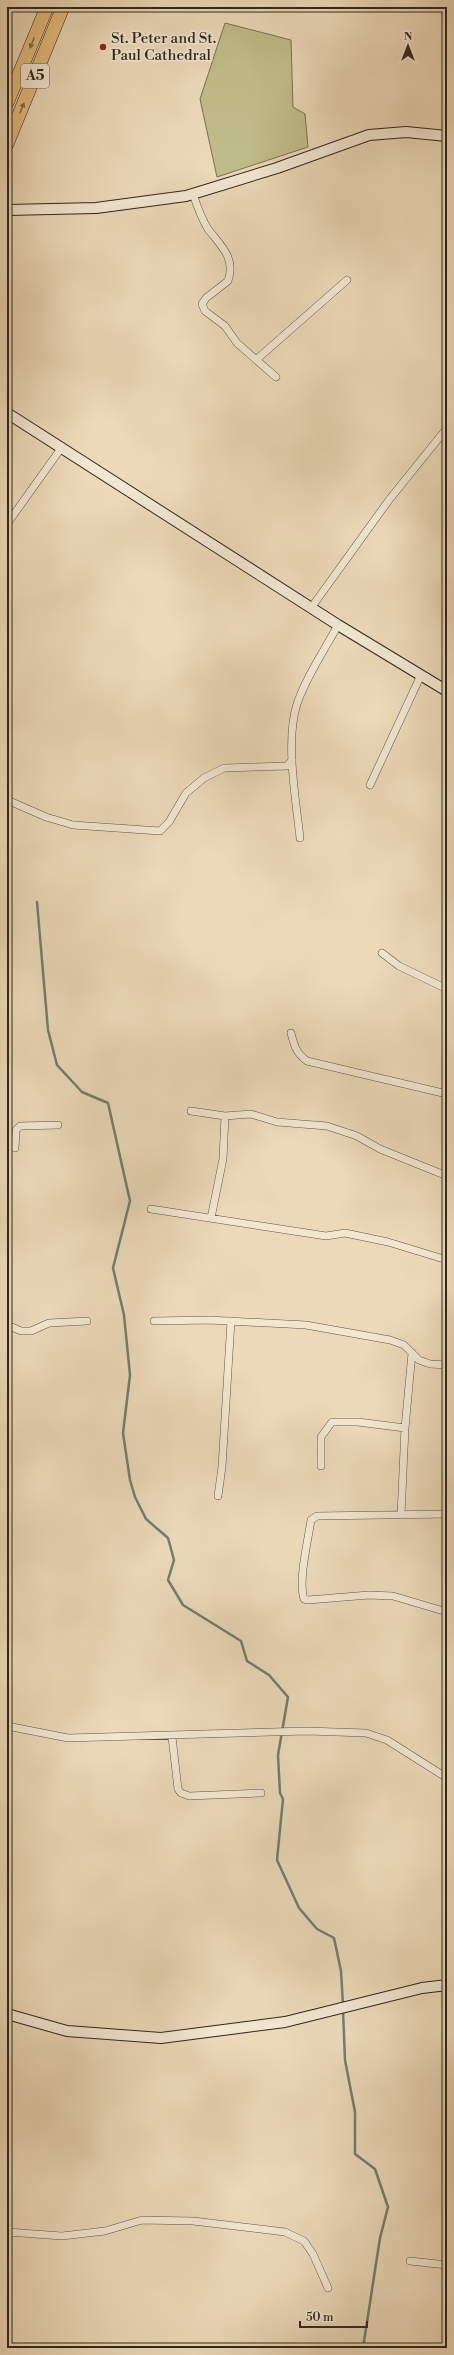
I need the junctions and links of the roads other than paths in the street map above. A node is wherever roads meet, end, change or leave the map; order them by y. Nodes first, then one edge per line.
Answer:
1 (47, 7) edge
2 (63, 7) edge
3 (7, 103) edge
4 (447, 136) edge
5 (7, 144) edge
6 (193, 194) junction
7 (7, 210) edge
8 (347, 280) dead end
9 (257, 360) junction
10 (276, 377) dead end
11 (7, 413) edge
12 (447, 428) edge
13 (62, 447) junction
14 (7, 524) edge
15 (311, 608) junction
16 (338, 625) junction
17 (421, 675) junction
18 (447, 691) edge
19 (292, 760) junction
20 (370, 785) dead end
21 (7, 800) edge
22 (300, 838) dead end
23 (382, 953) dead end
24 (447, 989) edge
25 (291, 1033) dead end
26 (447, 1094) edge
27 (191, 1111) dead end
28 (225, 1116) junction
29 (58, 1125) dead end
30 (7, 1148) edge
31 (447, 1176) edge
32 (151, 1209) dead end
33 (211, 1218) junction
34 (447, 1260) edge
35 (87, 1321) dead end
36 (154, 1321) dead end
37 (231, 1321) junction
38 (7, 1325) edge
39 (412, 1353) junction
40 (447, 1365) edge
41 (405, 1428) junction
42 (321, 1466) dead end
43 (218, 1496) dead end
44 (447, 1514) edge
45 (401, 1515) junction
46 (447, 1612) edge
47 (7, 1726) edge
48 (172, 1737) junction
49 (447, 1769) edge
50 (446, 1777) edge
51 (261, 1793) dead end
52 (447, 1985) edge
53 (7, 2014) edge
54 (7, 2232) edge
55 (410, 2261) dead end
56 (447, 2265) edge
57 (328, 2288) dead end

1 -> 3 highway, A5
5 -> 2 highway, A5
4 - 6 street
6 - 7 street
6 - 9 street
8 - 9 street
9 - 10 street
11 - 13 street
12 - 15 street
13 - 14 street
13 - 15 street
15 - 16 street
16 - 17 street
16 - 19 street
17 - 18 street
17 - 20 street
19 - 21 street
19 - 22 street
23 - 24 street
25 - 26 street
27 - 28 street
28 - 31 street
28 - 33 street
29 - 30 street
32 - 33 street
33 - 34 street
35 - 38 street
36 - 37 street
37 - 39 street
37 - 43 street
39 - 40 street
39 - 41 street
41 - 42 street
41 - 45 street
44 - 45 street
45 - 46 street
47 - 48 street
48 - 50 street
48 - 51 street
49 - 50 street
52 - 53 street
54 - 57 street
55 - 56 street

